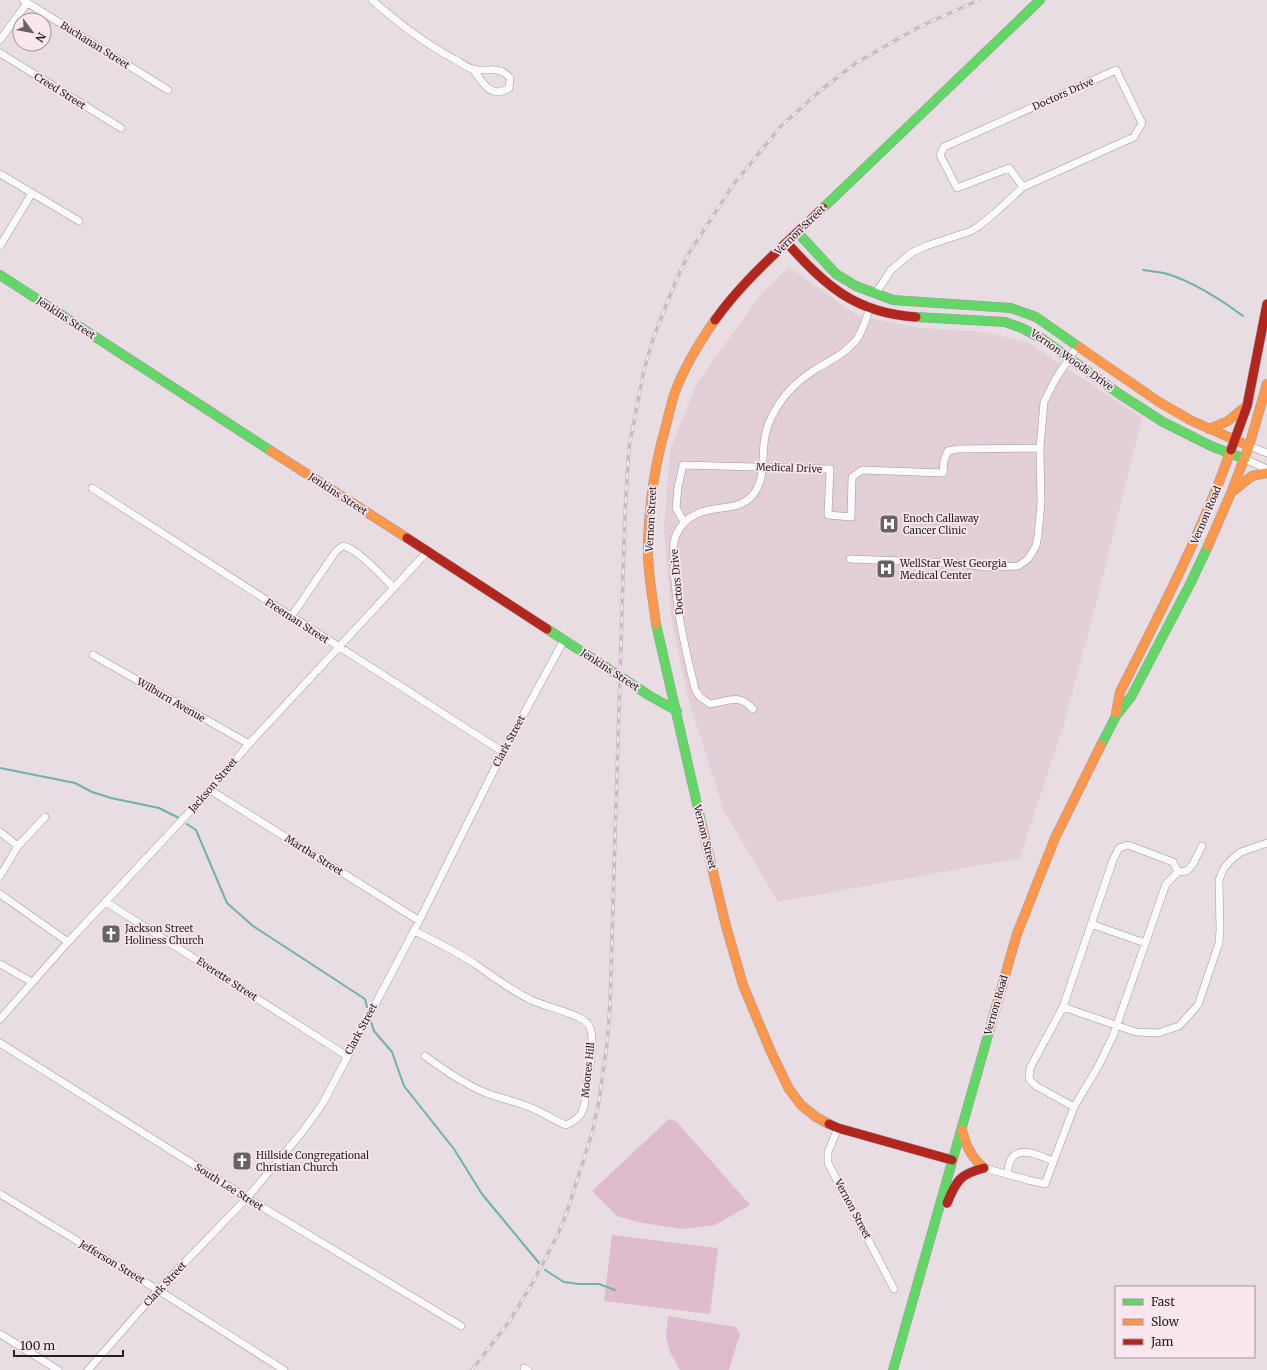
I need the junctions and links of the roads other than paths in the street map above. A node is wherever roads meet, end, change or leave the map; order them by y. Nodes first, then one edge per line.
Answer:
1 (372, 0) edge
2 (1040, 0) edge
3 (25, 1) edge
4 (0, 40) edge
5 (0, 53) edge
6 (473, 69) junction
7 (168, 90) dead end
8 (121, 128) dead end
9 (0, 174) edge
10 (1023, 187) junction
11 (32, 193) junction
12 (79, 221) dead end
13 (798, 233) junction
14 (788, 243) junction
15 (0, 246) edge
16 (0, 275) edge
17 (876, 293) junction
18 (1267, 304) edge
19 (870, 308) junction
20 (1078, 345) junction
21 (1069, 357) junction
22 (1267, 384) edge
23 (1247, 406) junction
24 (1209, 429) junction
25 (1236, 440) junction
26 (1250, 446) junction
27 (1040, 448) junction
28 (1267, 453) edge
29 (1230, 454) junction
30 (1245, 459) junction
31 (763, 467) junction
32 (1267, 469) edge
33 (1267, 473) edge
34 (92, 488) dead end
35 (1232, 493) junction
36 (684, 522) junction
37 (427, 552) junction
38 (850, 559) dead end
39 (394, 588) junction
40 (291, 617) junction
41 (564, 640) junction
42 (338, 648) junction
43 (93, 655) dead end
44 (753, 709) dead end
45 (677, 711) junction
46 (1116, 716) junction
47 (249, 744) junction
48 (503, 752) junction
49 (210, 790) junction
50 (45, 817) dead end
51 (0, 832) edge
52 (1267, 843) edge
53 (18, 846) junction
54 (1202, 846) dead end
55 (1178, 872) junction
56 (0, 876) edge
57 (0, 894) edge
58 (106, 902) junction
59 (418, 920) junction
60 (1092, 924) junction
61 (414, 931) junction
62 (68, 942) junction
63 (1145, 943) junction
64 (0, 964) edge
65 (32, 982) junction
66 (1062, 1007) junction
67 (0, 1019) edge
68 (1116, 1025) junction
69 (0, 1043) edge
70 (347, 1056) junction
71 (425, 1056) dead end
72 (1074, 1107) junction
73 (838, 1128) junction
74 (961, 1128) junction
75 (952, 1160) junction
76 (1053, 1161) junction
77 (984, 1168) junction
78 (1007, 1174) junction
79 (0, 1194) edge
80 (247, 1198) junction
81 (932, 1232) junction
82 (894, 1289) dead end
83 (158, 1290) junction
84 (461, 1326) dead end
85 (0, 1334) edge
86 (895, 1369) edge
87 (58, 1370) edge
88 (88, 1370) edge
89 (284, 1370) edge

1 - 6 street
2 - 13 street, Vernon Street
3 - 4 street
3 - 7 street, Buchanan Street
5 - 8 street, Creed Street
6 - 6 street
9 - 11 street
10 - 10 street, Doctors Drive
10 - 17 street, Doctors Drive
11 - 12 street
11 - 15 street
13 - 14 street, Vernon Street
13 - 17 street, Vernon Woods Drive
14 - 19 street, Vernon Woods Drive
14 - 45 street, Vernon Street
16 - 37 street, Jenkins Street
17 - 19 street
17 - 20 street, Vernon Woods Drive
18 - 23 street, Vernon Road
19 - 21 street, Vernon Woods Drive
19 - 31 street
20 - 21 street
20 - 24 street, Vernon Woods Drive
21 - 27 street
21 - 29 street, Vernon Woods Drive
22 - 26 street, Vernon Road
23 - 24 street
23 - 25 street, Vernon Road
24 - 25 street, Vernon Woods Drive
25 - 26 street, Vernon Woods Drive
25 - 29 street, Vernon Road
26 - 28 street, Vernon Woods Drive
26 - 30 street, Vernon Road
27 - 31 street, Medical Drive
27 - 38 street
29 - 30 street, Vernon Woods Drive
29 - 46 street, Vernon Road
30 - 32 street, Vernon Woods Drive
30 - 35 street, Vernon Road
31 - 36 street
31 - 36 street, Medical Drive
33 - 35 street
34 - 40 street, Freeman Street
35 - 46 street, Vernon Road
36 - 44 street, Doctors Drive
37 - 39 street, Jackson Street
37 - 41 street, Jenkins Street
39 - 40 street
39 - 42 street, Jackson Street
40 - 42 street, Freeman Street
41 - 45 street, Jenkins Street
41 - 48 street, Clark Street
42 - 47 street, Jackson Street
42 - 48 street, Freeman Street
43 - 47 street, Wilburn Avenue
45 - 73 street, Vernon Street
46 - 74 street, Vernon Road
47 - 49 street, Jackson Street
48 - 59 street, Clark Street
49 - 58 street, Jackson Street
49 - 59 street, Martha Street
50 - 53 street
51 - 53 street
52 - 68 street
53 - 56 street
54 - 55 street
55 - 60 street
55 - 63 street
57 - 62 street
58 - 62 street, Jackson Street
58 - 70 street, Everette Street
59 - 61 street, Clark Street
60 - 63 street
60 - 66 street
61 - 70 street, Clark Street
61 - 71 street, Moores Hill
62 - 65 street, Jackson Street
63 - 68 street
64 - 65 street
65 - 67 street, Jackson Street
66 - 68 street
66 - 72 street
68 - 72 street
69 - 80 street, South Lee Street
70 - 80 street, Clark Street
72 - 76 street
73 - 75 street, Vernon Street
73 - 82 street, Vernon Street
74 - 75 street, Vernon Road
74 - 77 street
75 - 81 street, Vernon Road
76 - 78 street
76 - 78 street
77 - 78 street
77 - 81 street
79 - 83 street, Jefferson Street
80 - 83 street, Clark Street
80 - 84 street, South Lee Street
81 - 86 street, Vernon Road
83 - 88 street, Clark Street
83 - 89 street, Jefferson Street
85 - 87 street

